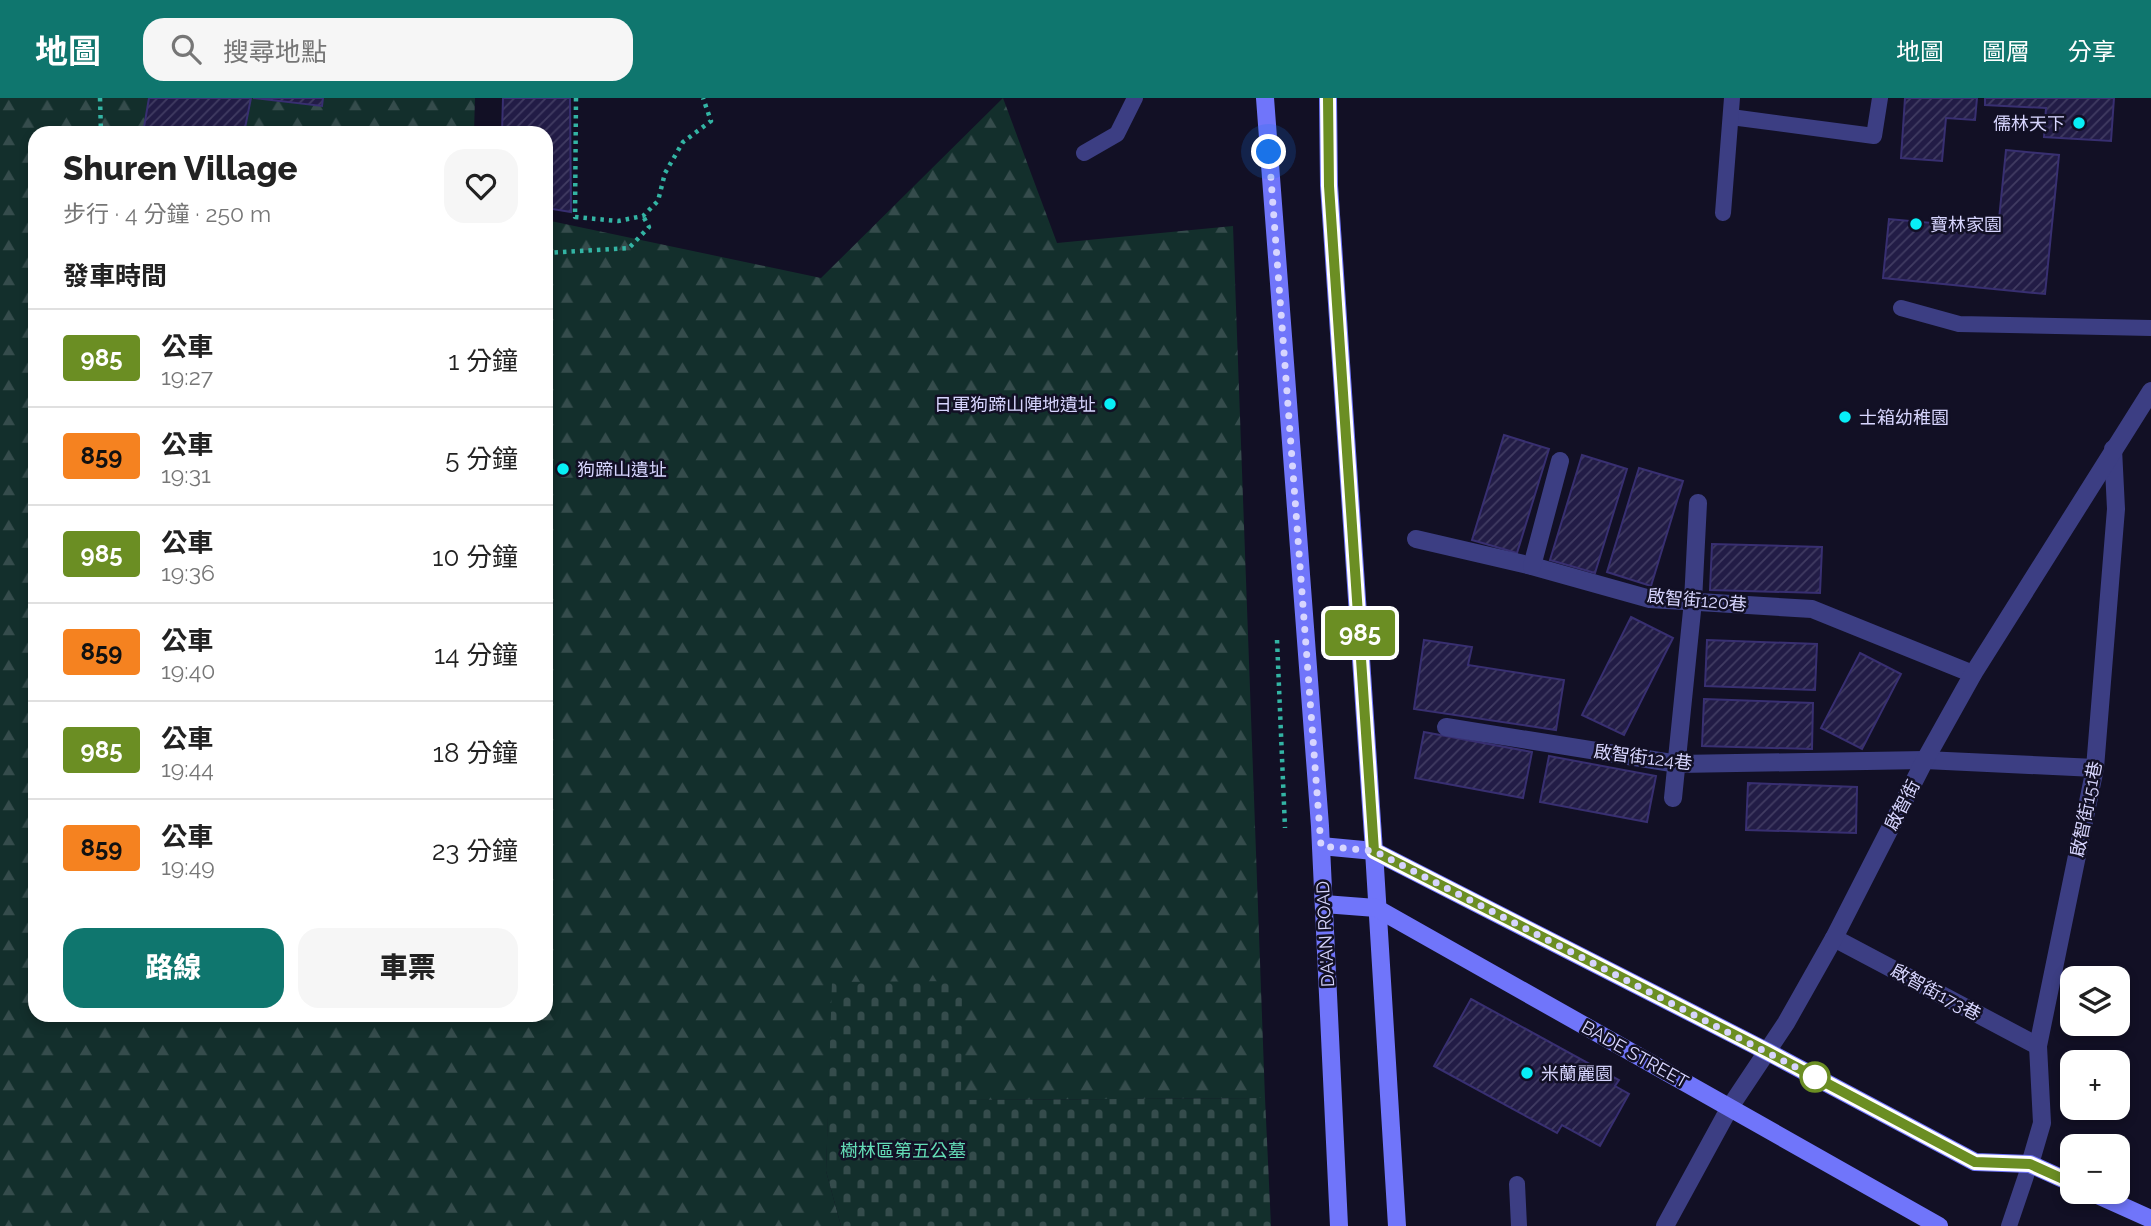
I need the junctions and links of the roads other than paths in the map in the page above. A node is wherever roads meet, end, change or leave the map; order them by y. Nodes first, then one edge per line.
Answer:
1 (1135, 98) edge
2 (1265, 98) edge
3 (1328, 98) edge
4 (1732, 98) edge
5 (1880, 98) edge
6 (1731, 117) junction
7 (1084, 153) dead end
8 (1723, 213) dead end
9 (1901, 308) dead end
10 (2151, 328) edge
11 (2151, 391) edge
12 (2113, 449) junction
13 (1560, 461) dead end
14 (1698, 503) dead end
15 (1416, 539) dead end
16 (1532, 566) junction
17 (1693, 601) junction
18 (1973, 674) junction
19 (1446, 727) dead end
20 (1925, 760) junction
21 (1678, 765) junction
22 (2095, 768) junction
23 (1673, 798) dead end
24 (1321, 846) junction
25 (1374, 851) junction
26 (1324, 904) junction
27 (1376, 908) junction
28 (1834, 938) junction
29 (2038, 1046) junction
30 (1768, 1052) junction
31 (1730, 1107) junction
32 (2030, 1164) junction
33 (2060, 1178) edge
34 (1517, 1184) dead end
35 (2117, 1204) edge
36 (2151, 1220) edge
37 (1339, 1226) edge
38 (1397, 1226) edge
39 (1519, 1226) edge
40 (1664, 1226) edge
41 (1939, 1226) edge
42 (2010, 1226) edge

1 - 7 lane
2 - 24 street, DA'AN ROAD
3 - 25 street
4 - 6 lane
5 - 6 lane
6 - 8 lane
9 - 10 lane
11 - 12 street, 啟智街
12 - 18 street, 啟智街
12 - 22 street, 啟智街151巷
13 - 16 street
14 - 17 street
15 - 16 street, 啟智街120巷
16 - 17 street, 啟智街120巷
17 - 18 street, 啟智街120巷
17 - 21 street
18 - 20 street, 啟智街
19 - 21 street, 啟智街124巷
20 - 21 street, 啟智街124巷
20 - 22 street, 啟智街124巷
20 - 28 street, 啟智街
21 - 23 street
22 - 29 street, 啟智街151巷
24 - 25 street
24 - 26 street, DA'AN ROAD
25 - 27 street
25 - 30 street
26 - 27 street, BADE STREET
26 - 37 street, DA'AN ROAD
27 - 31 street, BADE STREET
27 - 38 street
28 - 29 street, 啟智街173巷
28 - 30 street, 啟智街
29 - 32 street, 啟智街151巷
30 - 31 street, 啟智街
30 - 32 street
31 - 40 street, 啟智街
31 - 41 street, BADE STREET
32 - 33 street
32 - 42 lane
34 - 39 lane
35 - 36 street

